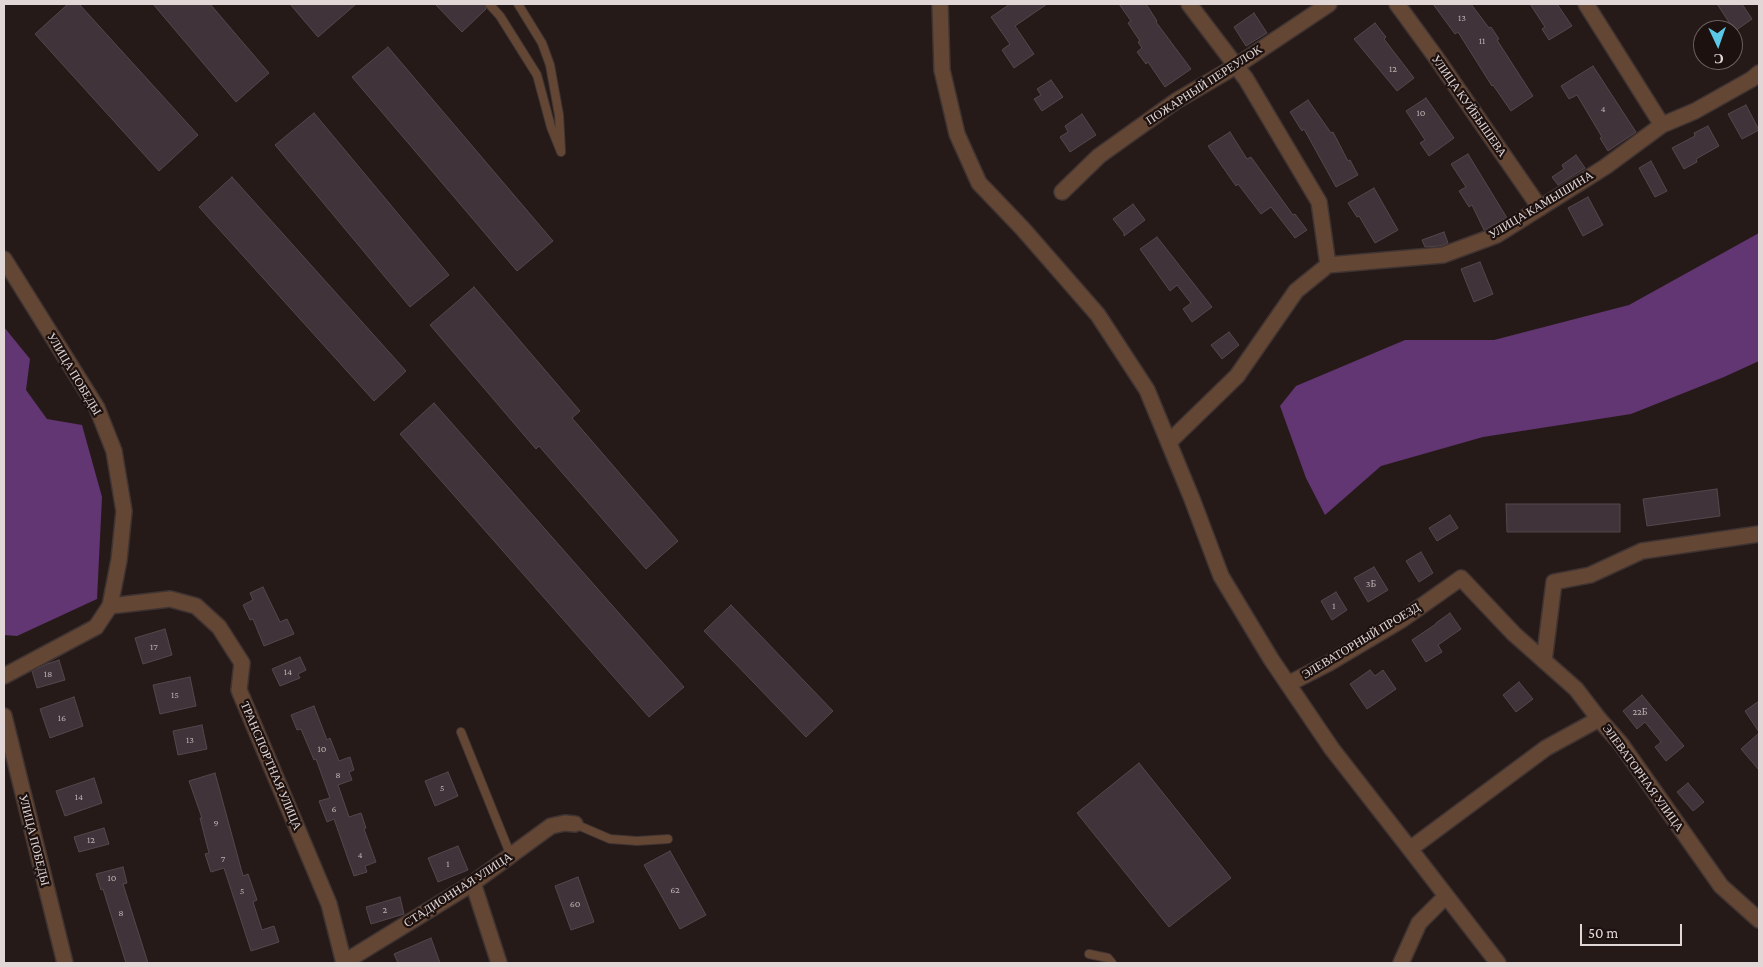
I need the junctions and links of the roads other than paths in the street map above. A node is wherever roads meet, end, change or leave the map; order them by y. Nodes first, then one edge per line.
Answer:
1 (518, 4) edge
2 (940, 4) edge
3 (1189, 4) edge
4 (1329, 4) edge
5 (1397, 4) edge
6 (1586, 4) edge
7 (490, 5) dead end
8 (1236, 66) junction
9 (1759, 72) edge
10 (1662, 125) junction
11 (1062, 192) dead end
12 (1540, 208) junction
13 (4, 260) edge
14 (1328, 265) junction
15 (1169, 442) junction
16 (1759, 534) edge
17 (110, 606) junction
18 (1544, 661) junction
19 (4, 676) edge
20 (1288, 684) junction
21 (4, 716) edge
22 (1599, 718) junction
23 (461, 732) dead end
24 (575, 824) joint
25 (668, 839) dead end
26 (1410, 849) junction
27 (511, 856) junction
28 (473, 883) junction
29 (1446, 896) junction
30 (1759, 920) edge
31 (1089, 954) dead end
32 (65, 963) edge
33 (343, 963) edge
34 (499, 963) edge
35 (1112, 963) edge
36 (1401, 963) edge
37 (1498, 963) edge

1 - 7 lane
2 - 15 street
3 - 8 street
4 - 8 street, ПОЖАРНЫЙ ПЕРЕУЛОК
5 - 12 street, УЛИЦА КУЙБЫШЕВА
6 - 10 street
8 - 11 street, ПОЖАРНЫЙ ПЕРЕУЛОК
8 - 14 street
9 - 10 street, УЛИЦА КАМЫШИНА
10 - 12 street, УЛИЦА КАМЫШИНА
12 - 14 street, УЛИЦА КАМЫШИНА
13 - 17 street, УЛИЦА ПОБЕДЫ
14 - 15 street
15 - 20 street
16 - 18 street
17 - 19 street, УЛИЦА ПОБЕДЫ
17 - 33 street, ТРАНСПОРТНАЯ УЛИЦА
18 - 20 street, ЭЛЕВАТОРНЫЙ ПРОЕЗД
18 - 22 street, ЭЛЕВАТОРНЫЙ ПРОЕЗД
20 - 26 street
21 - 32 street, УЛИЦА ПОБЕДЫ
22 - 26 street, ЭЛЕВАТОРНАЯ УЛИЦА
22 - 30 street, ЭЛЕВАТОРНАЯ УЛИЦА
23 - 27 lane
24 - 25 lane
24 - 27 street, СТАДИОННАЯ УЛИЦА
26 - 29 street
27 - 28 street, СТАДИОННАЯ УЛИЦА
28 - 33 street, СТАДИОННАЯ УЛИЦА
28 - 34 street
29 - 36 street
29 - 37 street
31 - 35 lane

